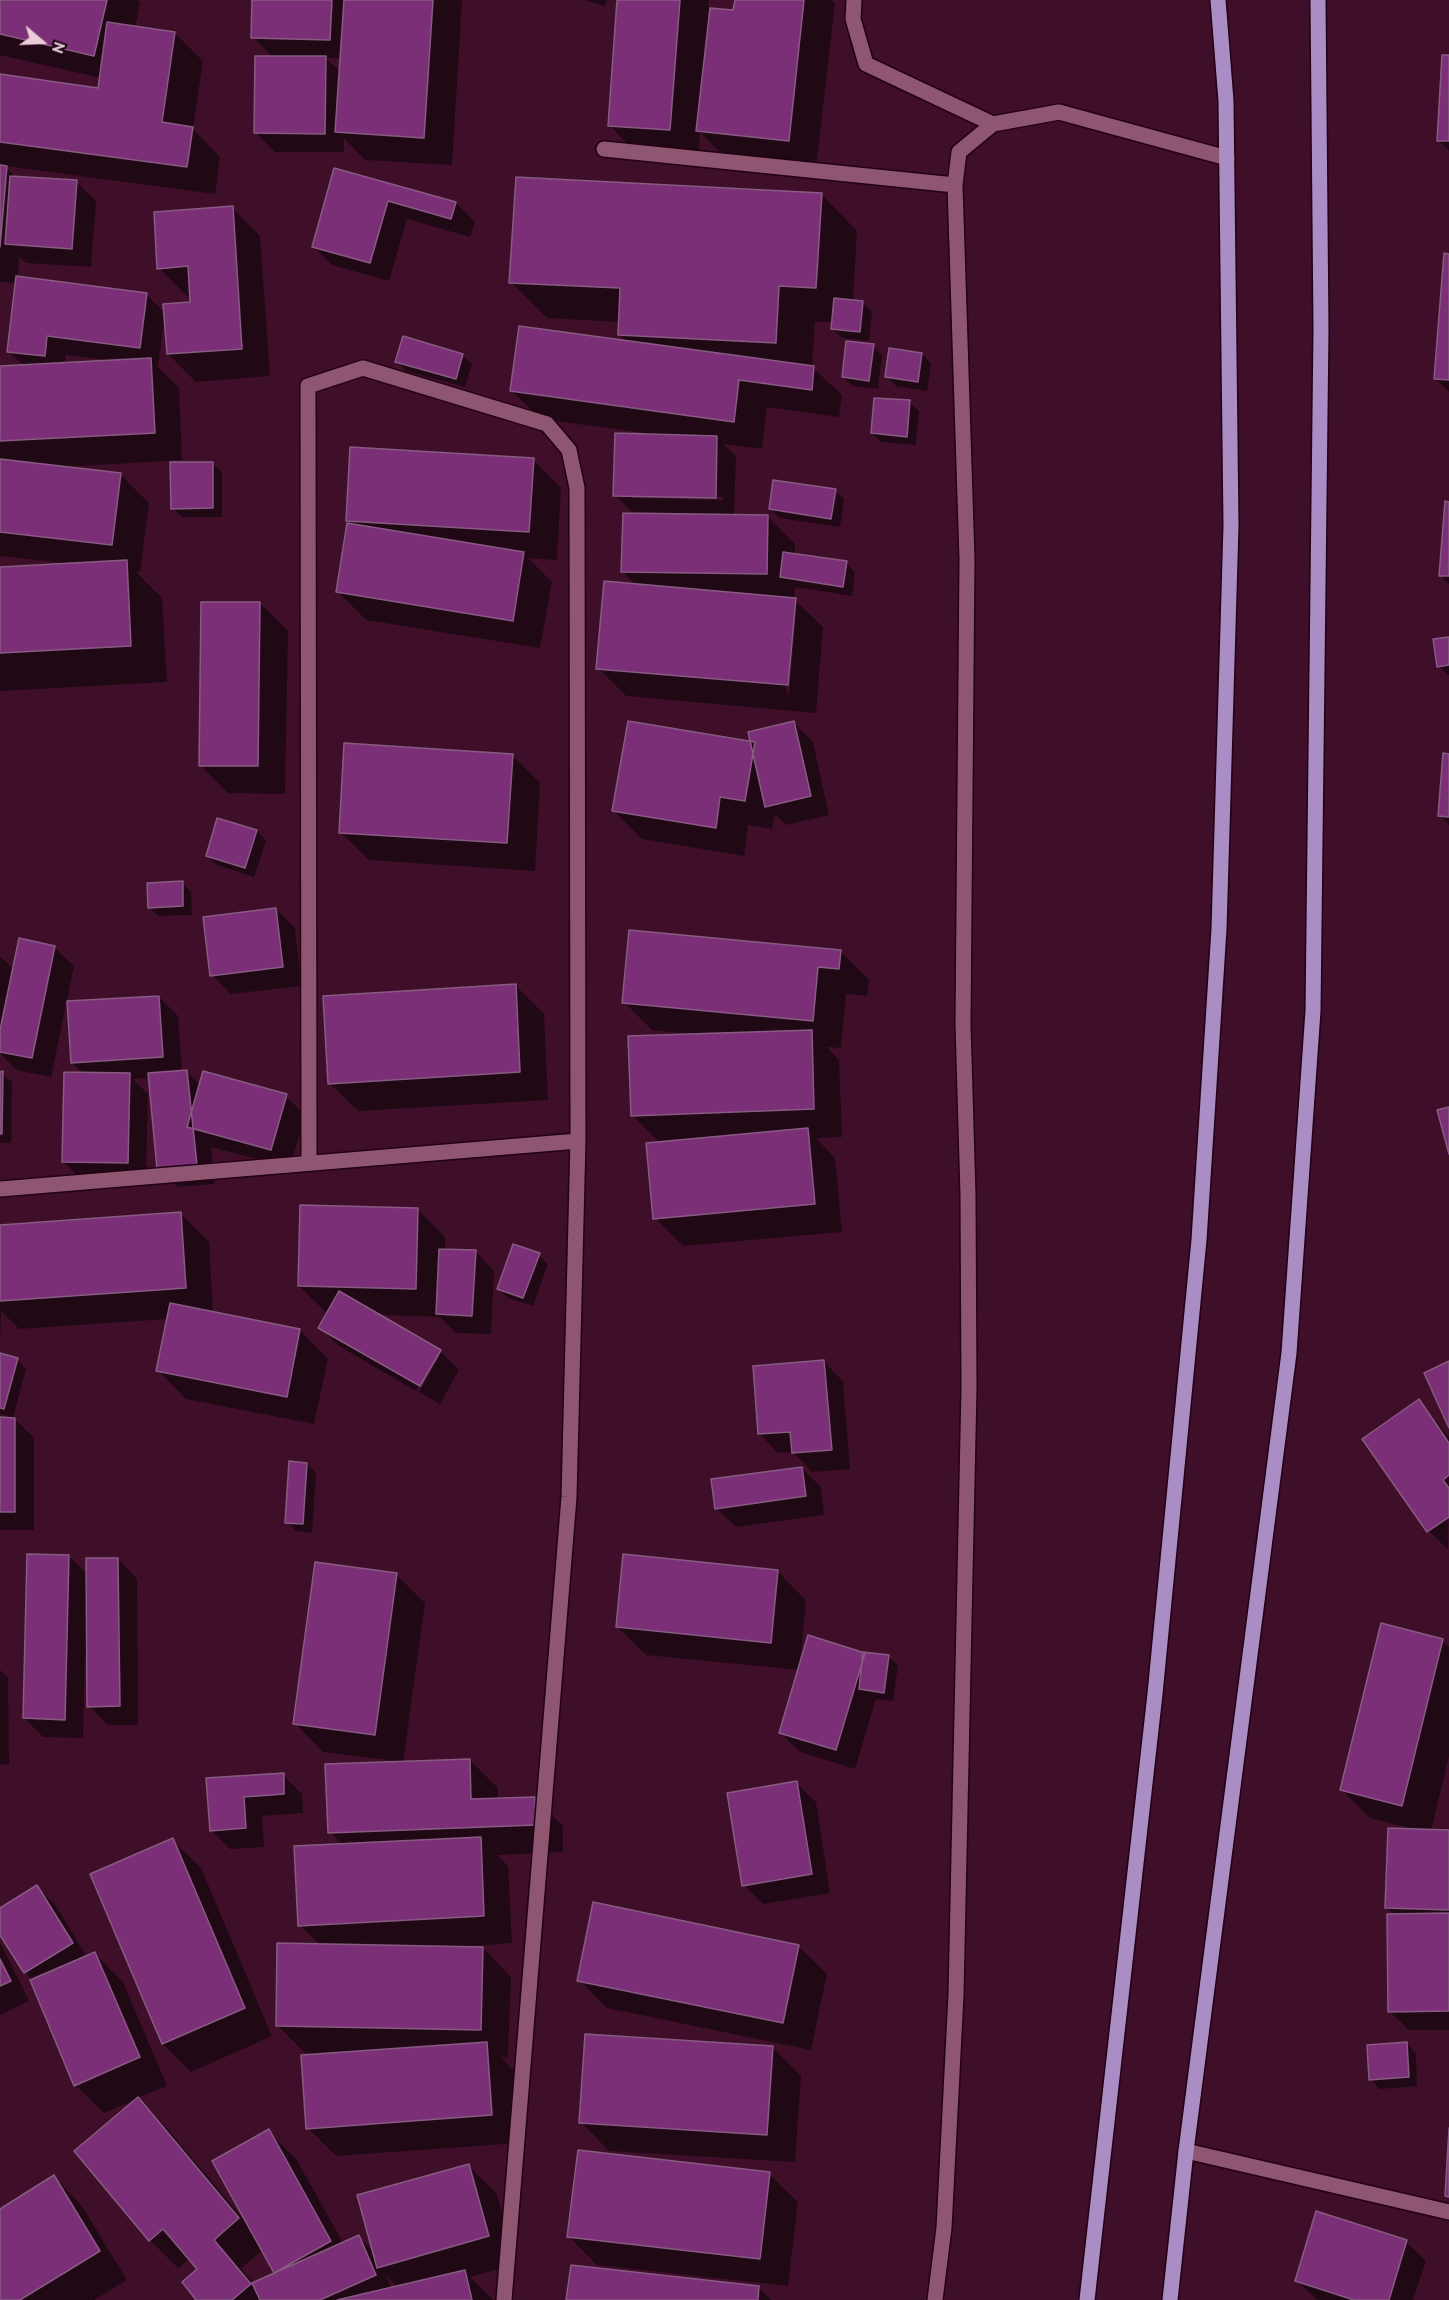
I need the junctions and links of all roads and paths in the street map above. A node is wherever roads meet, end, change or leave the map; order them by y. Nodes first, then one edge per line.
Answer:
1 (854, 0) edge
2 (1218, 0) edge
3 (1318, 0) edge
4 (993, 124) junction
5 (604, 149) dead end
6 (1227, 158) junction
7 (955, 185) junction
8 (578, 1141) junction
9 (309, 1164) junction
10 (0, 1190) edge
11 (1186, 2151) junction
12 (1449, 2212) edge
13 (504, 2300) edge
14 (935, 2300) edge
15 (1088, 2300) edge
16 (1170, 2300) edge

1 - 4 street
2 - 6 main road
3 - 11 main road
4 - 6 street
4 - 7 street
5 - 7 street
6 - 15 main road
7 - 14 street
8 - 9 street
8 - 9 street
8 - 13 street
9 - 10 street
11 - 12 street
11 - 16 main road

